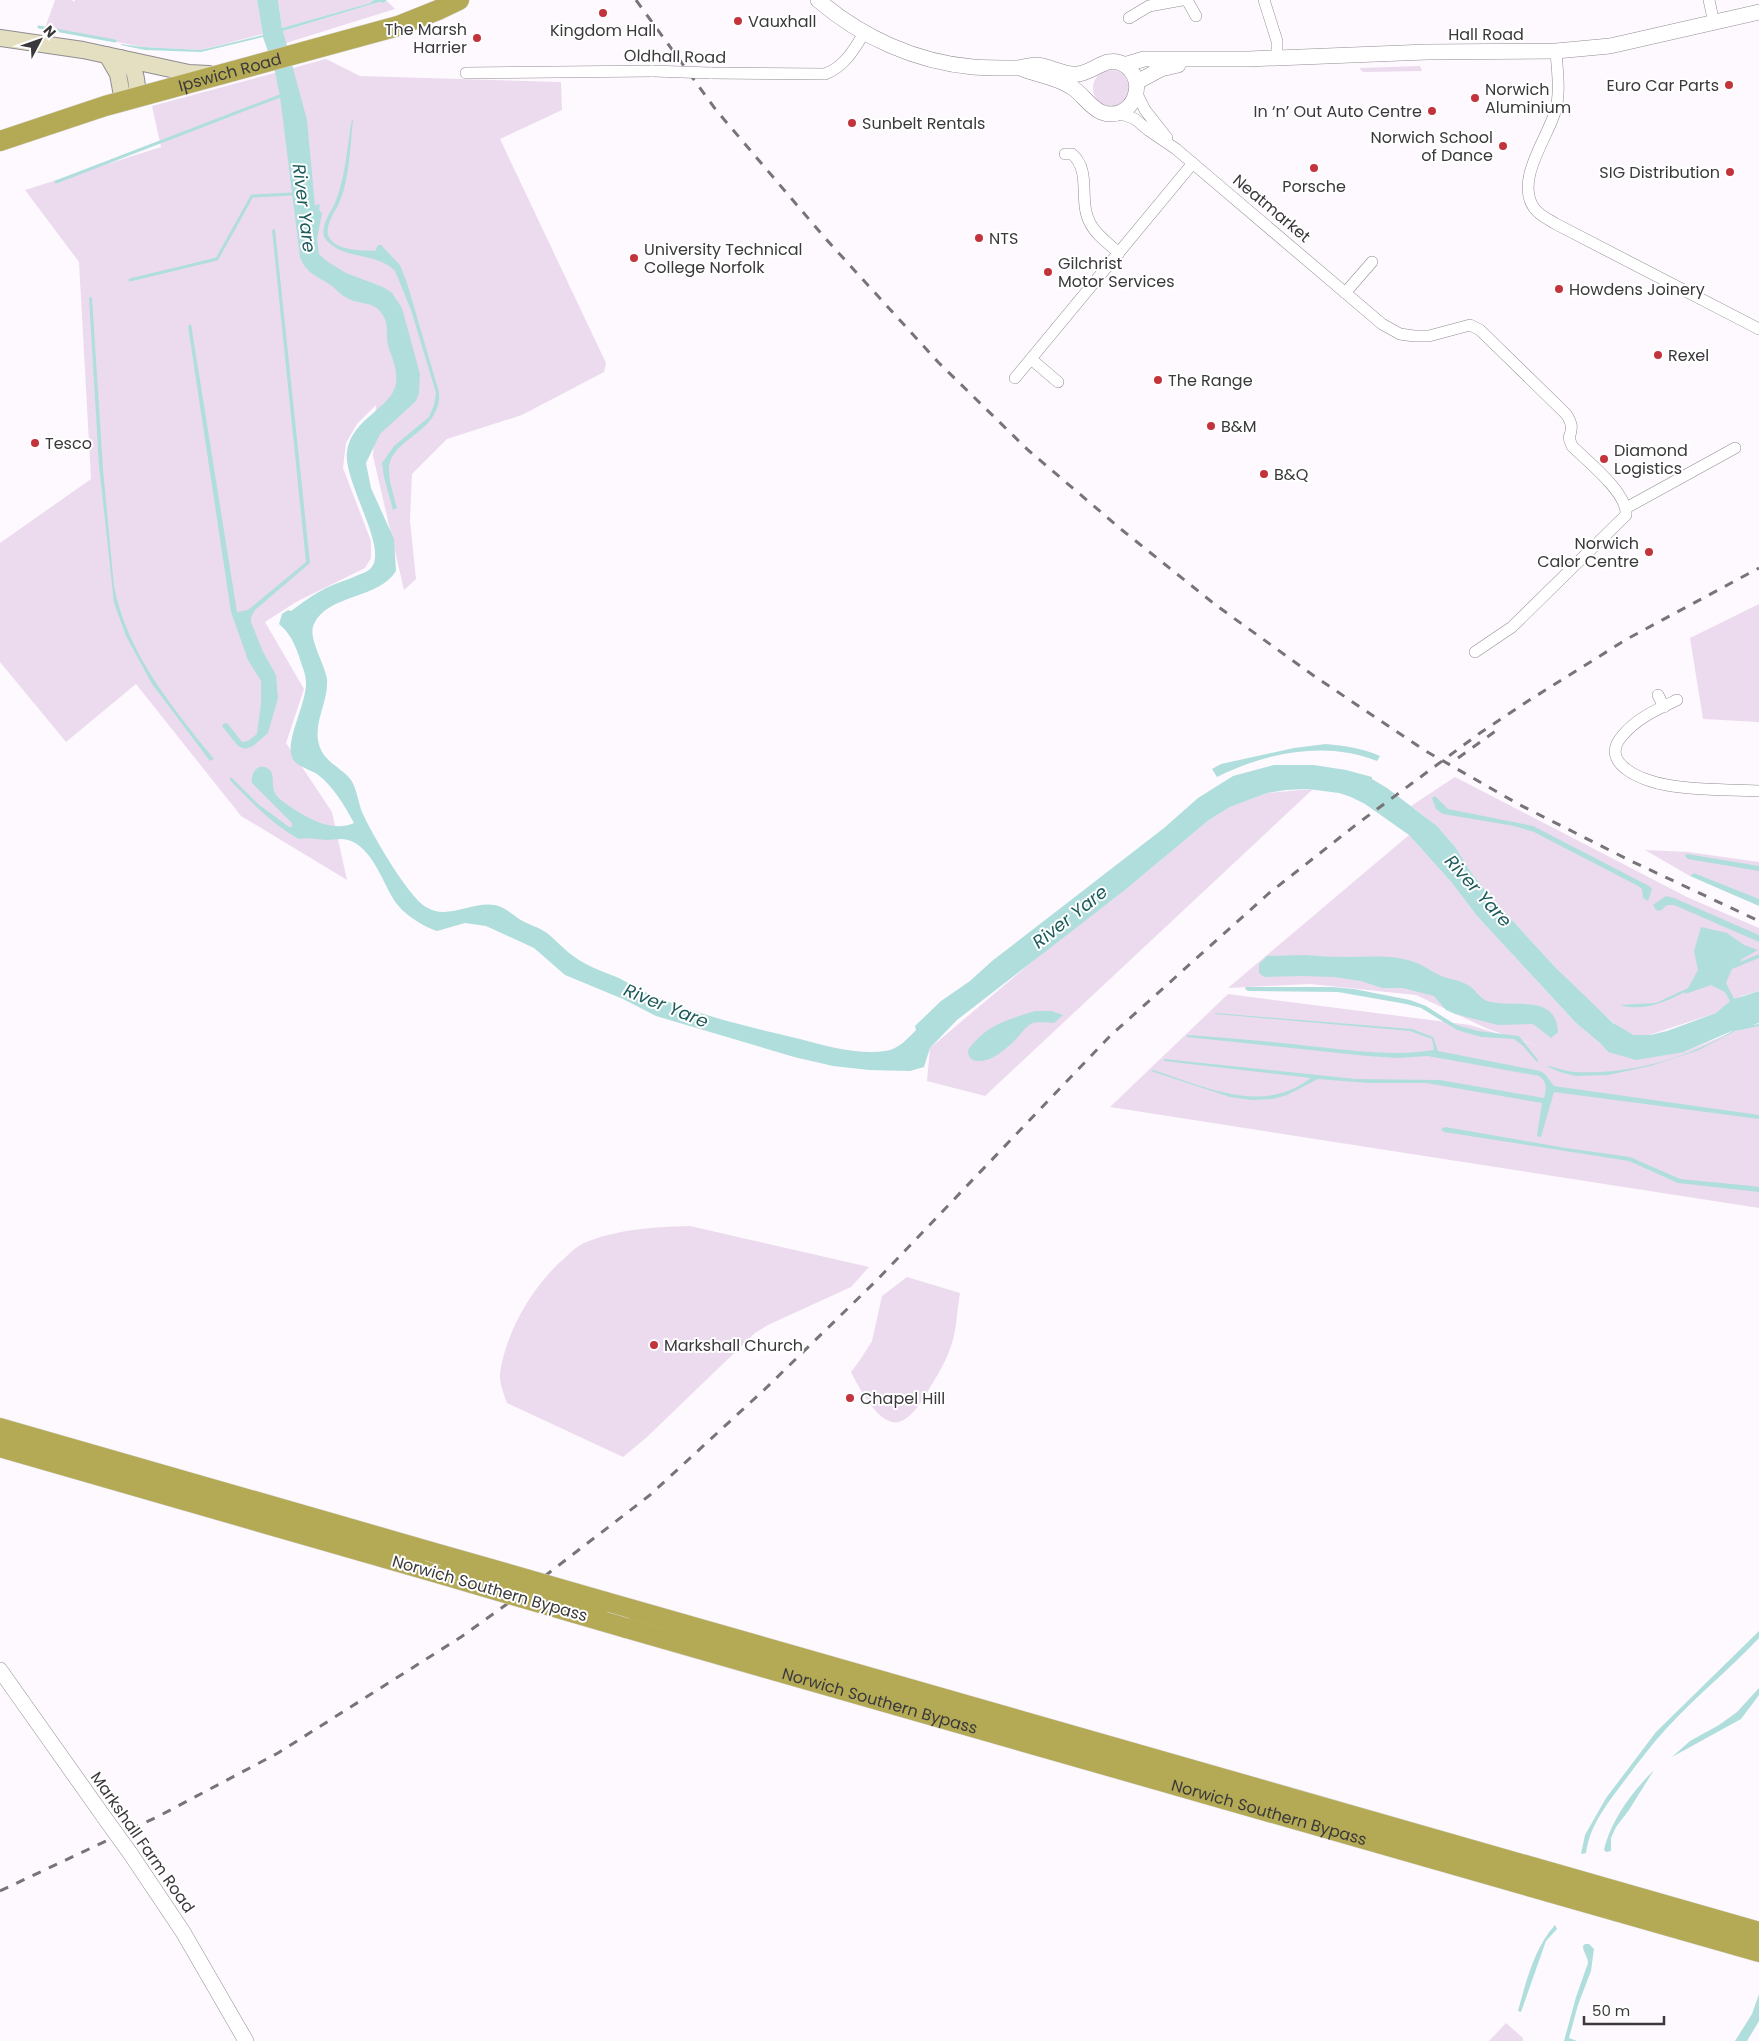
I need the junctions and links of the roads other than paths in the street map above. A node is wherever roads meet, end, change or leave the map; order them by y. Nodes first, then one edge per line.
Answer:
1 (459, 0) edge
2 (818, 0) edge
3 (1182, 0) edge
4 (1187, 0) edge
5 (1264, 0) edge
6 (1709, 0) edge
7 (1759, 12) edge
8 (1196, 16) dead end
9 (1129, 18) dead end
10 (1714, 23) junction
11 (864, 33) junction
12 (0, 38) edge
13 (1556, 50) junction
14 (114, 57) junction
15 (1278, 57) junction
16 (1209, 59) junction
17 (1124, 65) junction
18 (1020, 68) junction
19 (1092, 71) junction
20 (466, 73) dead end
21 (217, 75) junction
22 (1137, 88) junction
23 (131, 99) junction
24 (1087, 101) junction
25 (1119, 113) junction
26 (0, 141) edge
27 (1176, 149) junction
28 (1064, 154) dead end
29 (1193, 163) junction
30 (1119, 253) junction
31 (1372, 262) dead end
32 (1345, 293) junction
33 (1759, 330) edge
34 (1031, 359) junction
35 (1015, 378) dead end
36 (1058, 382) dead end
37 (1735, 448) dead end
38 (1626, 508) junction
39 (1475, 652) dead end
40 (1658, 695) dead end
41 (1677, 700) dead end
42 (1664, 707) junction
43 (1759, 791) edge
44 (0, 1428) edge
45 (0, 1447) edge
46 (0, 1670) edge
47 (1745, 1935) edge
48 (1759, 1952) edge
49 (246, 2041) edge

1 - 21 highway, Ipswich Road
2 - 11 street, Hall Road
3 - 9 street
4 - 8 street
5 - 15 street
6 - 10 street
7 - 10 street, Hall Road
10 - 13 street, Hall Road
11 - 18 street, Hall Road
11 - 20 street, Oldhall Road, bridge
12 - 14 main road
13 - 15 street, Hall Road
13 - 33 street
14 - 21 main road
14 - 23 main road
15 - 16 street, Hall Road
16 - 17 street, Hall Road
16 - 22 street, Hall Road
17 - 19 street, Hall Road
17 - 22 street
18 - 19 street, Hall Road
18 - 24 street, Hall Road
19 - 24 street
21 - 23 highway, Ipswich Road
22 - 25 street, Hall Road
22 - 27 street, Neatmarket
23 - 26 highway, Ipswich Road
24 - 25 street, Hall Road
25 - 27 street, Neatmarket
27 - 29 street, Neatmarket
28 - 30 street
29 - 30 street
29 - 32 street, Neatmarket
30 - 34 street
31 - 32 street
32 - 38 street, Neatmarket
34 - 35 street
34 - 36 street
37 - 38 street
38 - 39 street
40 - 42 street
41 - 42 street
42 - 43 street
44 - 47 highway, Norwich Southern Bypass, bridge
45 - 47 highway, Norwich Southern Bypass, bridge
46 - 49 street, Markshall Farm Road, bridge
47 - 48 highway, Norwich Southern Bypass

